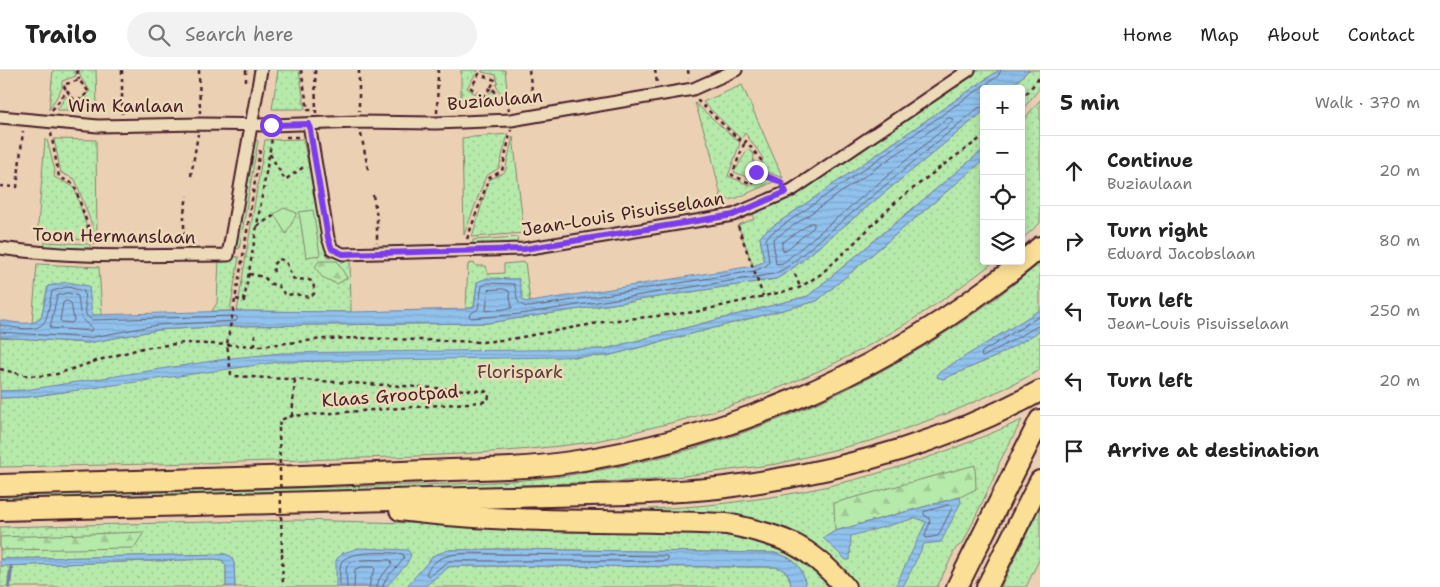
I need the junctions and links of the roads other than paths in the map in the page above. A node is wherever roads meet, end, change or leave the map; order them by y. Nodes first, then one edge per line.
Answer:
1 (261, 70) edge
2 (736, 70) edge
3 (969, 70) edge
4 (0, 117) edge
5 (312, 123) junction
6 (252, 124) junction
7 (1040, 247) edge
8 (0, 248) edge
9 (1040, 391) edge
10 (1040, 420) edge
11 (1040, 481) edge
12 (0, 484) edge
13 (333, 501) junction
14 (0, 510) edge
15 (845, 587) edge
16 (957, 587) edge
17 (987, 587) edge

1 - 6 street
2 - 5 street, Buziaulaan
3 - 5 street, Jean-Louis Pisuisselaan
4 - 6 street, Wim Kanlaan
5 - 6 street, Buziaulaan
6 - 8 street, Toon Hermanslaan
7 - 12 highway
9 - 13 highway
10 - 16 highway
11 - 17 highway
13 - 14 highway
13 - 15 highway

